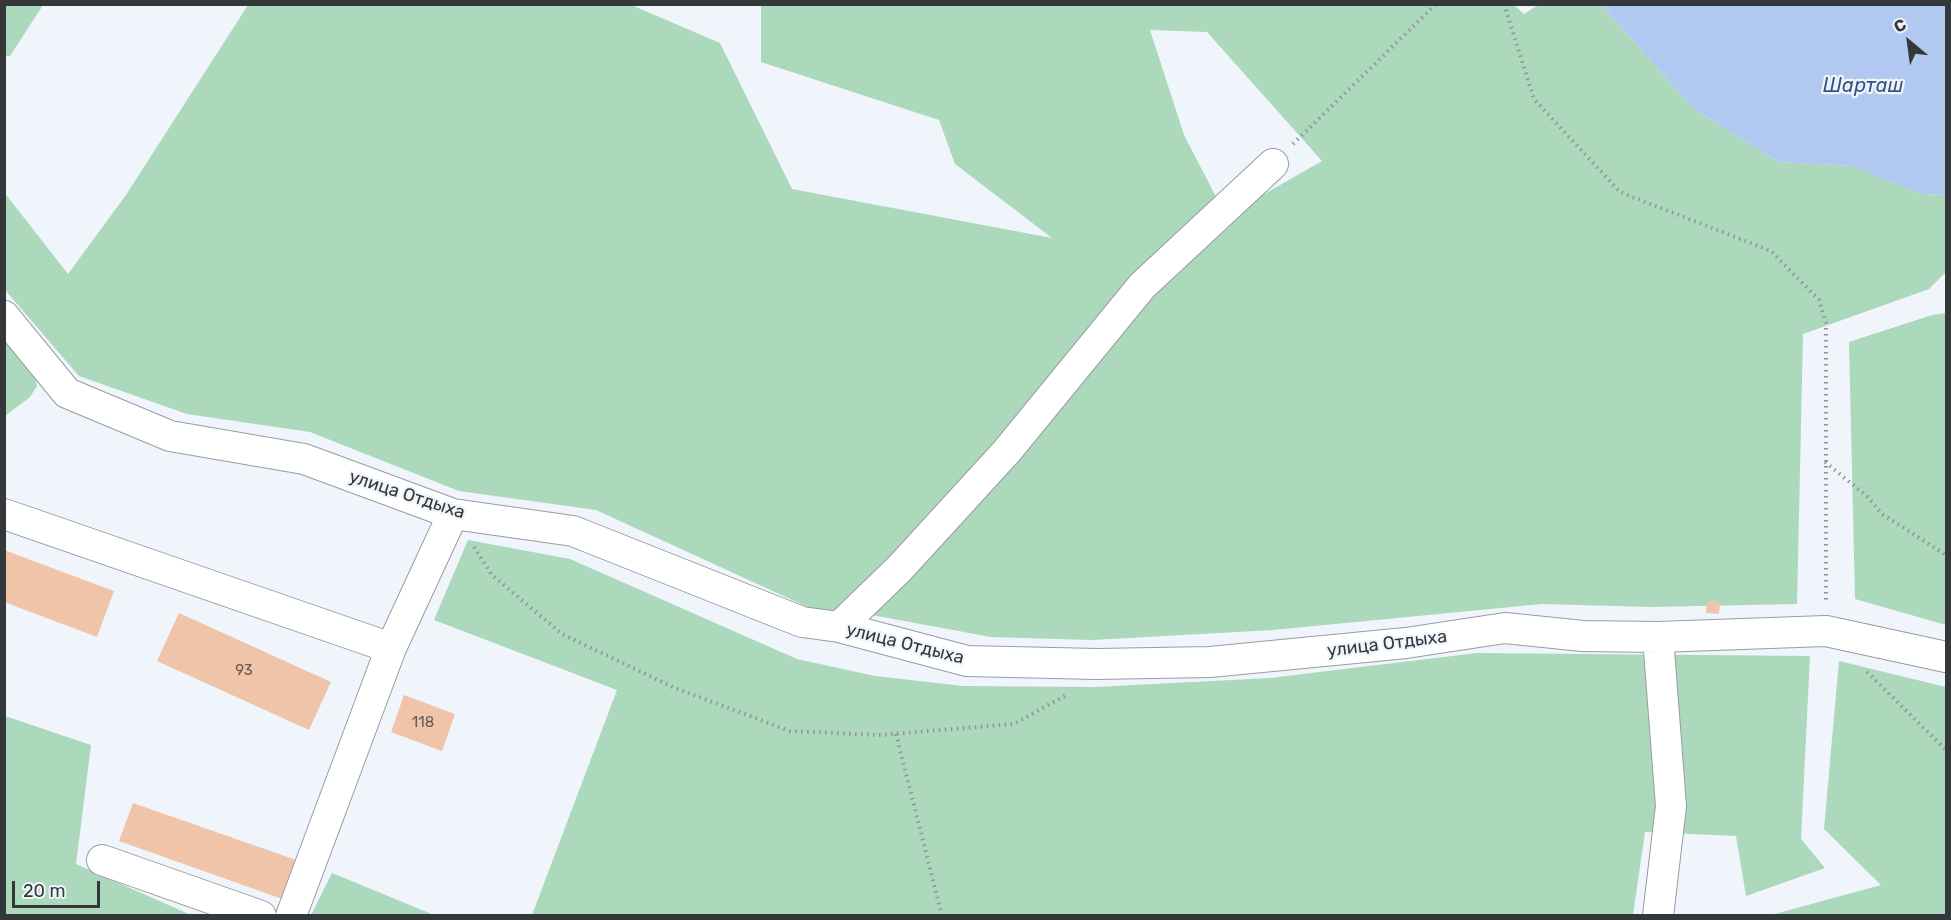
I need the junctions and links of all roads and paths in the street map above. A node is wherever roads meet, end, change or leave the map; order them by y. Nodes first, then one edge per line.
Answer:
1 (1437, 4) edge
2 (1504, 4) edge
3 (1273, 164) joint
4 (4, 316) edge
5 (1825, 462) junction
6 (4, 514) edge
7 (453, 514) junction
8 (1947, 555) edge
9 (839, 627) junction
10 (1826, 631) junction
11 (1658, 637) junction
12 (391, 648) junction
13 (1947, 657) edge
14 (1866, 670) dead end
15 (1074, 691) dead end
16 (896, 734) junction
17 (1947, 750) edge
18 (102, 860) dead end
19 (261, 915) edge
20 (291, 915) edge
21 (942, 915) edge
22 (1658, 915) edge

1 - 3 path
2 - 5 path
3 - 9 street
4 - 7 street, улица Отдыха
5 - 8 path
5 - 10 path
6 - 12 street
7 - 9 street, улица Отдыха
7 - 12 street
7 - 16 path
9 - 11 street, улица Отдыха
10 - 11 street, улица Отдыха
10 - 13 street, улица Отдыха
11 - 22 street
12 - 20 street
14 - 17 path
15 - 16 path
16 - 21 path
18 - 19 street

